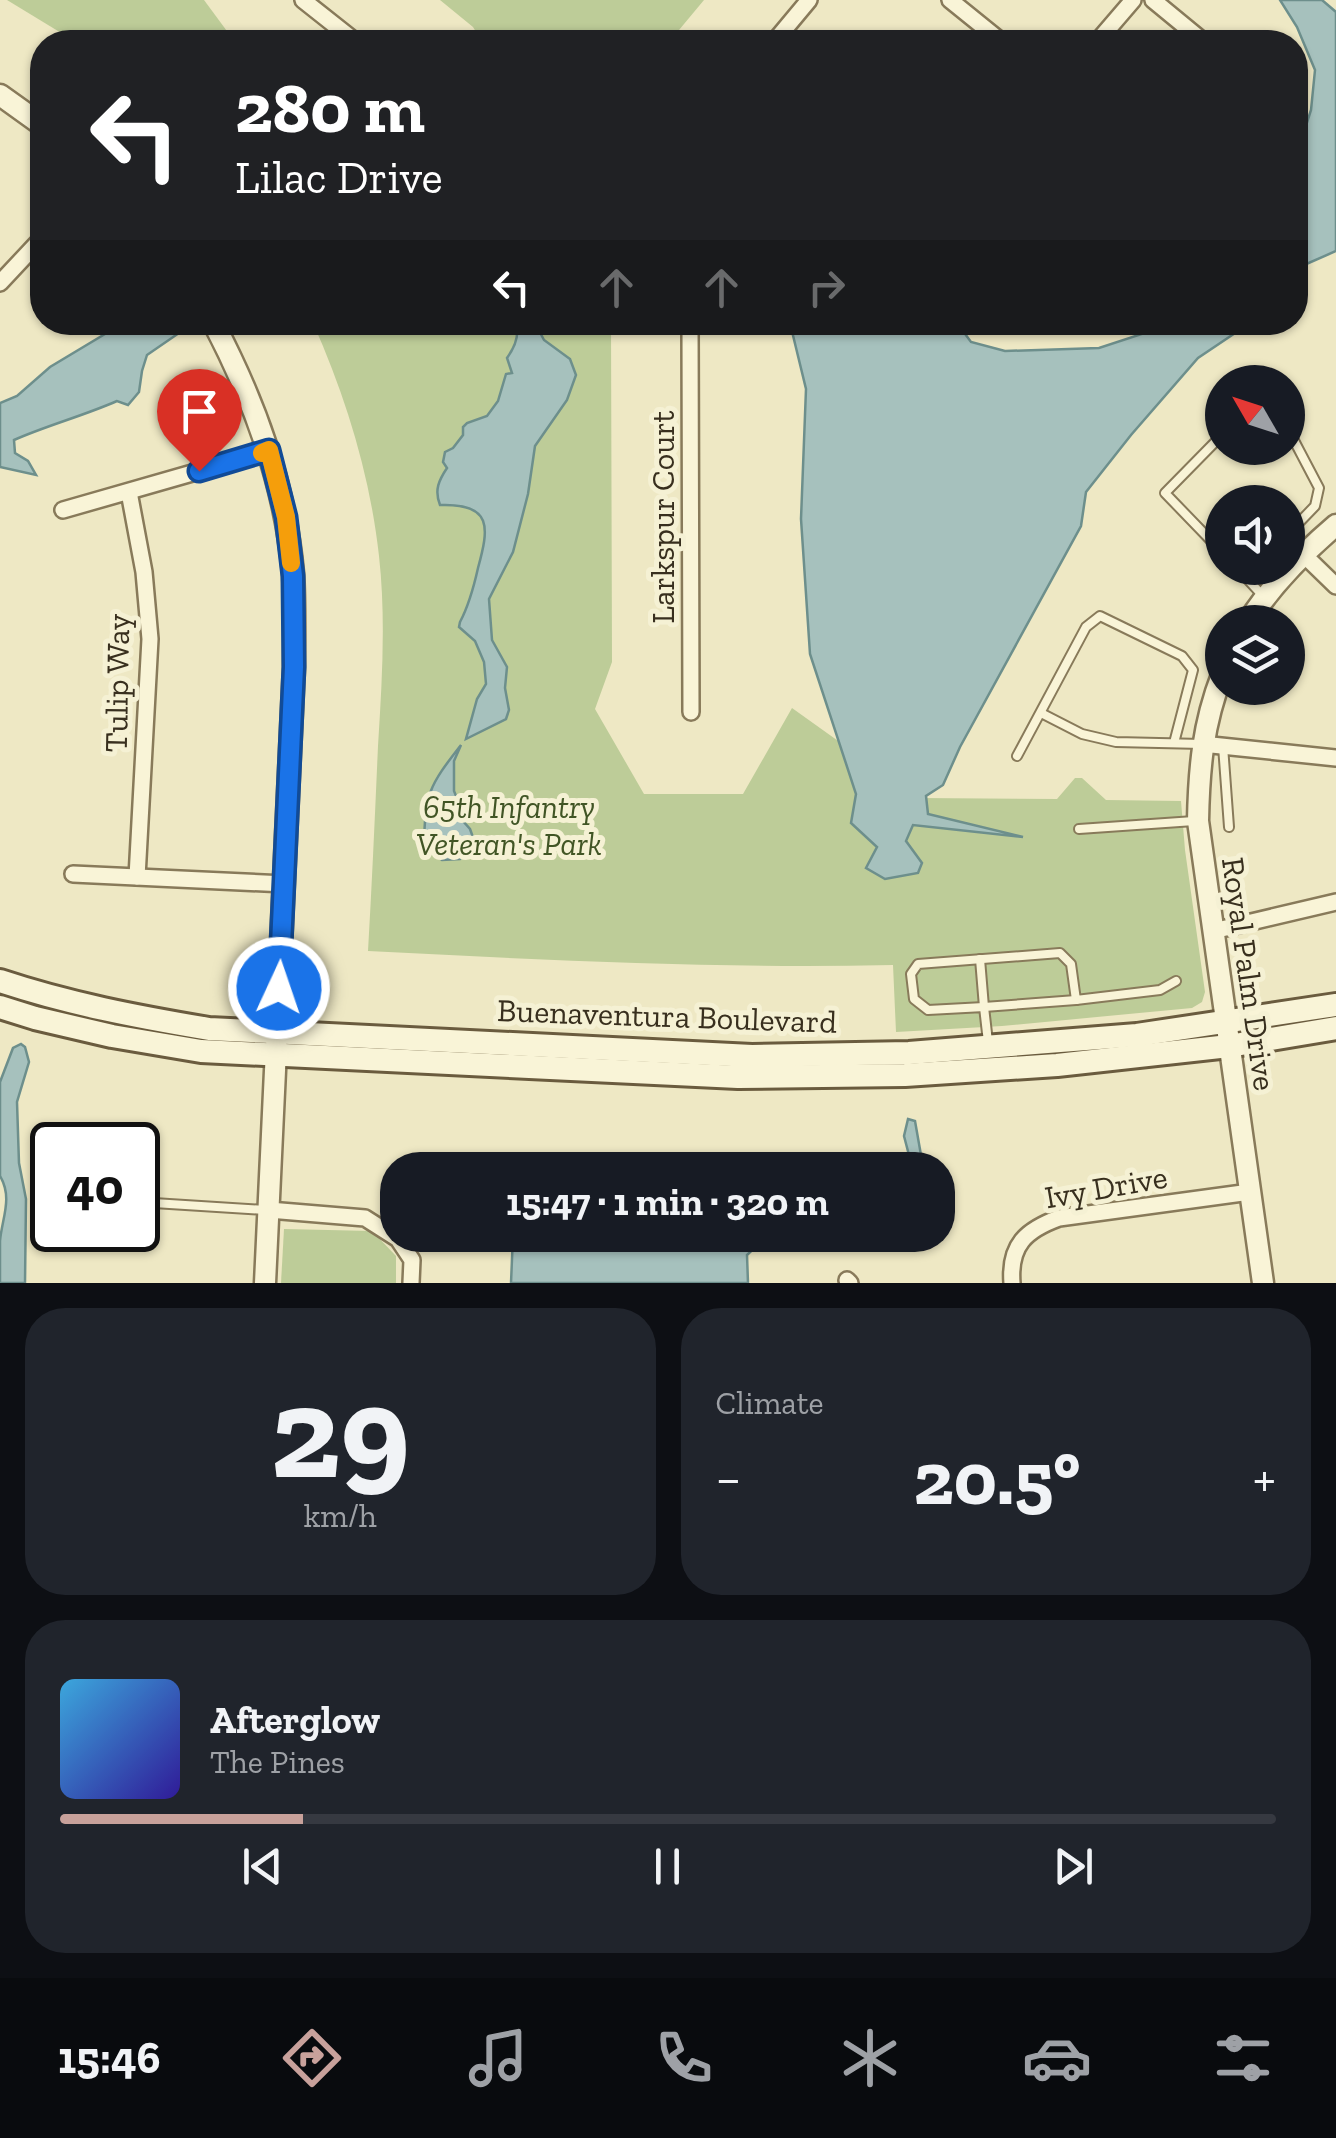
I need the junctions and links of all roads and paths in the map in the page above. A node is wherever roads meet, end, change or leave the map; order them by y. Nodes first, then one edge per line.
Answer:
1 (304, 0) edge
2 (809, 0) edge
3 (950, 0) edge
4 (1132, 0) edge
5 (1153, 0) edge
6 (341, 30) edge
7 (784, 30) edge
8 (987, 30) edge
9 (1106, 30) edge
10 (1189, 30) edge
11 (0, 95) edge
12 (30, 116) edge
13 (30, 251) edge
14 (0, 282) edge
15 (220, 335) edge
16 (690, 335) edge
17 (269, 450) junction
18 (1205, 453) edge
19 (1305, 461) edge
20 (129, 492) junction
21 (62, 510) dead end
22 (1305, 517) edge
23 (1336, 525) edge
24 (1205, 535) edge
25 (1305, 551) edge
26 (1305, 556) edge
27 (1254, 585) edge
28 (1274, 585) edge
29 (1336, 586) edge
30 (1264, 597) junction
31 (1259, 605) edge
32 (1212, 705) edge
33 (691, 712) dead end
34 (1041, 712) junction
35 (1174, 744) junction
36 (1212, 745) junction
37 (1017, 756) dead end
38 (1336, 758) edge
39 (1198, 821) junction
40 (1229, 827) dead end
41 (1079, 828) dead end
42 (73, 874) dead end
43 (137, 876) junction
44 (285, 884) junction
45 (1336, 902) edge
46 (1213, 931) junction
47 (980, 960) junction
48 (0, 981) edge
49 (1176, 981) dead end
50 (1076, 1000) junction
51 (1336, 1006) edge
52 (0, 1007) edge
53 (984, 1007) junction
54 (1336, 1028) edge
55 (1228, 1035) junction
56 (276, 1044) junction
57 (989, 1047) junction
58 (1250, 1192) junction
59 (160, 1203) edge
60 (269, 1210) junction
61 (265, 1283) edge
62 (411, 1283) edge
63 (1012, 1283) edge
64 (1262, 1283) edge

1 - 6 street
2 - 7 street
3 - 8 street
4 - 9 street
5 - 10 street
11 - 12 street
13 - 14 street
15 - 17 street
16 - 33 street, Larkspur Court
17 - 20 street
17 - 44 street
18 - 24 lane
19 - 22 lane
20 - 21 street
20 - 43 street, Tulip Way
23 - 25 street
26 - 29 street
27 - 30 lane
28 - 30 street
30 - 31 street
32 - 36 street, Royal Palm Drive
34 - 35 lane
34 - 35 lane
34 - 37 lane
35 - 36 lane
36 - 38 street
36 - 39 street, Royal Palm Drive
36 - 40 lane
39 - 41 lane
39 - 46 street, Royal Palm Drive
42 - 43 street
43 - 44 street
44 - 56 street
45 - 46 street
46 - 55 street, Royal Palm Drive
47 - 50 lane
47 - 53 lane
47 - 53 lane
48 - 56 main road, Buenaventura Boulevard
49 - 50 lane
50 - 53 lane
51 - 55 main road, Buenaventura Boulevard
52 - 56 main road, Buenaventura Boulevard
53 - 57 lane
54 - 55 main road, Buenaventura Boulevard
55 - 56 main road, Buenaventura Boulevard
55 - 57 main road, Buenaventura Boulevard
55 - 58 street, Royal Palm Drive
56 - 57 main road, Buenaventura Boulevard
56 - 60 street
58 - 63 street, Ivy Drive
58 - 64 street, Royal Palm Drive
59 - 60 lane
60 - 61 street
60 - 62 street

